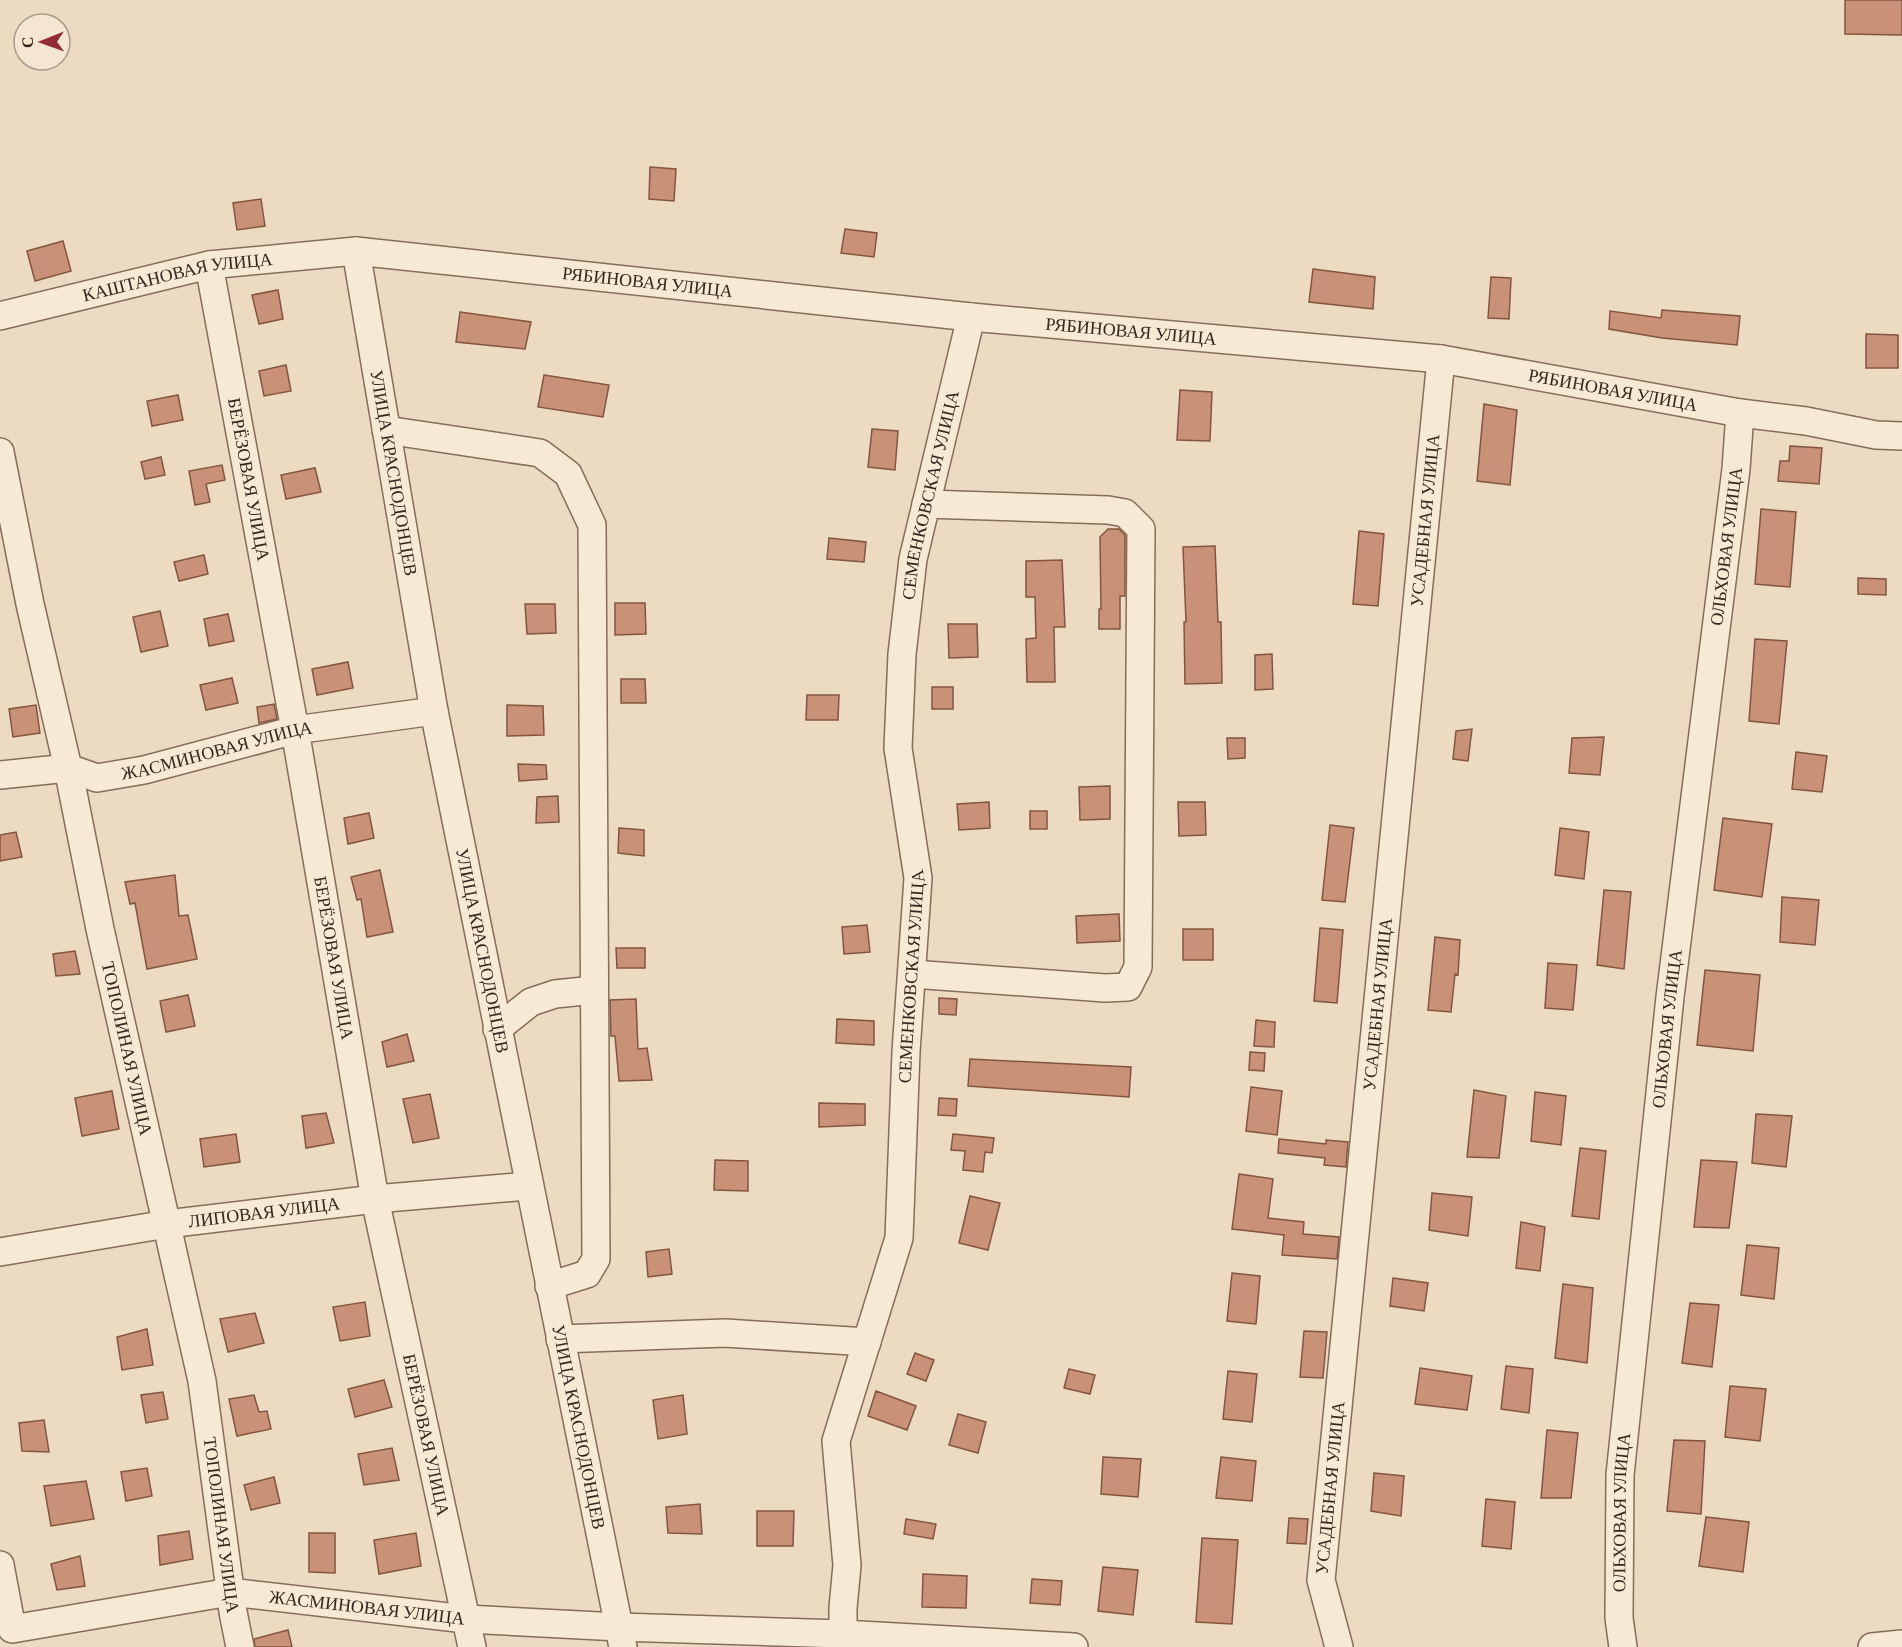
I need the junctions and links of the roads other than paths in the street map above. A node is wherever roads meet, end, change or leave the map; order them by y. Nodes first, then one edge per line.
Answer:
1 (356, 251) junction
2 (209, 265) junction
3 (0, 316) edge
4 (971, 316) junction
5 (1440, 359) junction
6 (1740, 413) junction
7 (386, 430) junction
8 (1902, 436) edge
9 (0, 452) edge
10 (926, 504) junction
11 (434, 711) junction
12 (295, 730) junction
13 (68, 768) junction
14 (0, 775) edge
15 (912, 974) junction
16 (594, 990) junction
17 (497, 1029) junction
18 (528, 1186) junction
19 (375, 1199) junction
20 (167, 1224) junction
21 (0, 1252) edge
22 (549, 1286) junction
23 (560, 1339) junction
24 (867, 1342) junction
25 (0, 1565) edge
26 (230, 1592) junction
27 (466, 1619) junction
28 (621, 1637) edge
29 (738, 1639) edge
30 (842, 1641) edge
31 (1902, 1644) edge
32 (240, 1647) edge
33 (472, 1647) edge
34 (1074, 1647) edge
35 (1339, 1647) edge
36 (1623, 1647) edge
37 (1872, 1647) edge

1 - 2 street, КАШТАНОВАЯ УЛИЦА
1 - 4 street, РЯБИНОВАЯ УЛИЦА
1 - 7 street, УЛИЦА КРАСНОДОНЦЕВ
2 - 3 street, КАШТАНОВАЯ УЛИЦА
2 - 12 street, БЕРЁЗОВАЯ УЛИЦА
4 - 5 street, РЯБИНОВАЯ УЛИЦА
4 - 10 street, СЕМЕНКОВСКАЯ УЛИЦА
5 - 6 street, РЯБИНОВАЯ УЛИЦА
5 - 35 street, УСАДЕБНАЯ УЛИЦА
6 - 8 street, РЯБИНОВАЯ УЛИЦА
6 - 36 street, ОЛЬХОВАЯ УЛИЦА
7 - 11 street, УЛИЦА КРАСНОДОНЦЕВ
7 - 16 street
9 - 13 street, ТОПОЛИНАЯ УЛИЦА
10 - 15 street, СЕМЕНКОВСКАЯ УЛИЦА
10 - 15 street
11 - 12 street, ЖАСМИНОВАЯ УЛИЦА
11 - 17 street, УЛИЦА КРАСНОДОНЦЕВ
12 - 13 street, ЖАСМИНОВАЯ УЛИЦА
12 - 19 street, БЕРЁЗОВАЯ УЛИЦА
13 - 14 street, ЖАСМИНОВАЯ УЛИЦА
13 - 20 street, ТОПОЛИНАЯ УЛИЦА
15 - 24 street, СЕМЕНКОВСКАЯ УЛИЦА
16 - 17 street
16 - 22 street
17 - 18 street, УЛИЦА КРАСНОДОНЦЕВ
18 - 19 street, ЛИПОВАЯ УЛИЦА
18 - 22 street, УЛИЦА КРАСНОДОНЦЕВ
19 - 20 street, ЛИПОВАЯ УЛИЦА
19 - 27 street, БЕРЁЗОВАЯ УЛИЦА
20 - 21 street, ЛИПОВАЯ УЛИЦА
20 - 26 street, ТОПОЛИНАЯ УЛИЦА
22 - 23 street, УЛИЦА КРАСНОДОНЦЕВ
23 - 24 street
23 - 28 street, УЛИЦА КРАСНОДОНЦЕВ
24 - 30 street, СЕМЕНКОВСКАЯ УЛИЦА
25 - 26 street, ЖАСМИНОВАЯ УЛИЦА
26 - 27 street, ЖАСМИНОВАЯ УЛИЦА
26 - 32 street, ТОПОЛИНАЯ УЛИЦА
27 - 28 street, ЖАСМИНОВАЯ УЛИЦА
27 - 33 street, БЕРЁЗОВАЯ УЛИЦА
28 - 29 street, ЖАСМИНОВАЯ УЛИЦА
29 - 30 street, ЖАСМИНОВАЯ УЛИЦА
30 - 34 street, ЖАСМИНОВАЯ УЛИЦА
31 - 37 street

